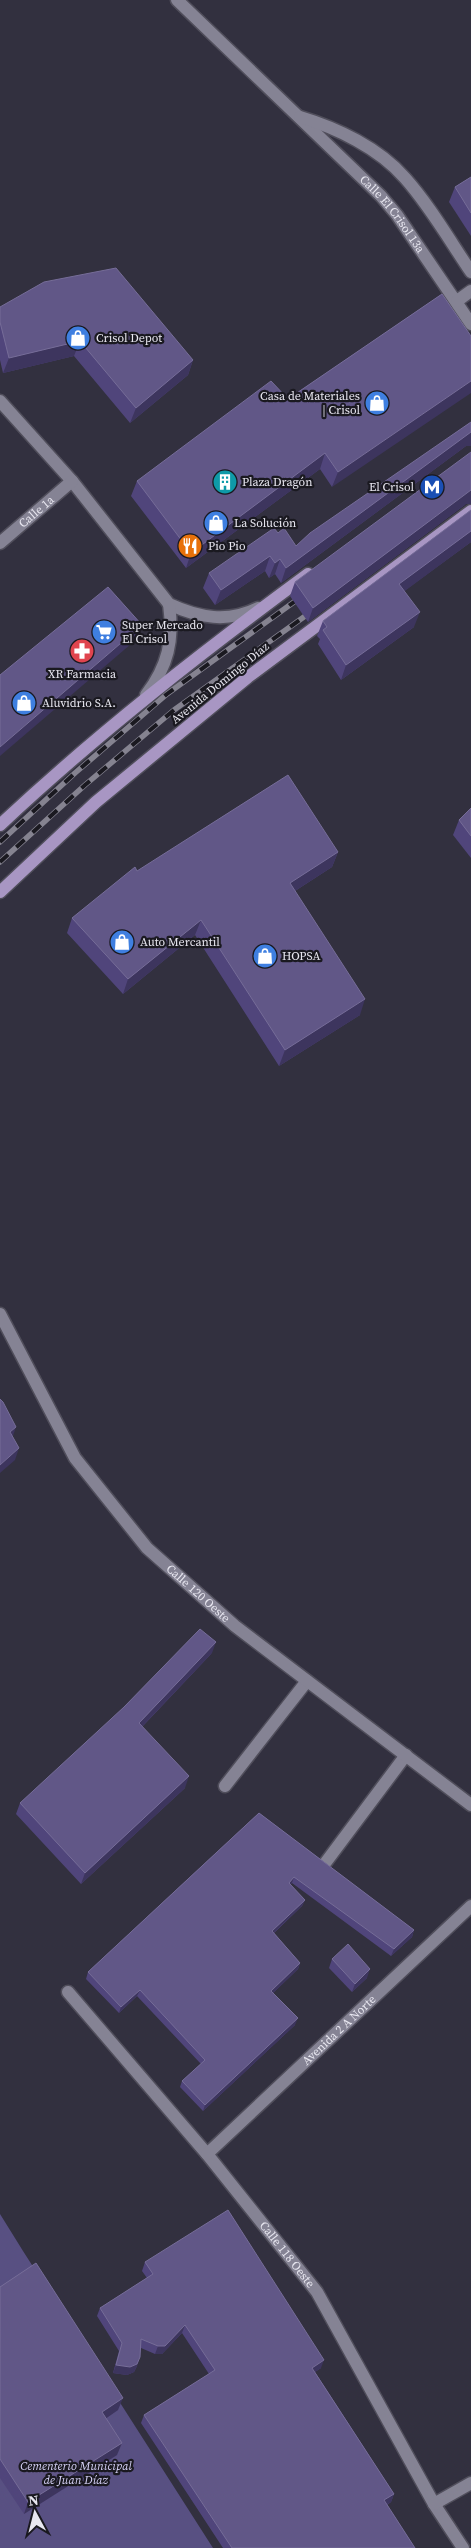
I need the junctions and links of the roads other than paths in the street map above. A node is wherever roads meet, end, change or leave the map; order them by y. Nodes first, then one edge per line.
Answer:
1 (177, 0) edge
2 (298, 116) junction
3 (471, 272) edge
4 (471, 291) edge
5 (456, 301) junction
6 (471, 324) edge
7 (0, 401) edge
8 (72, 480) junction
9 (471, 511) edge
10 (0, 543) edge
11 (320, 565) edge
12 (168, 604) junction
13 (268, 604) junction
14 (143, 699) junction
15 (0, 825) edge
16 (0, 892) edge
17 (0, 1314) edge
18 (307, 1681) junction
19 (406, 1756) junction
20 (225, 1786) dead end
21 (471, 1805) edge
22 (326, 1862) edge
23 (471, 1906) edge
24 (68, 1992) dead end
25 (207, 2154) junction
26 (471, 2482) edge
27 (434, 2504) junction
28 (463, 2548) edge

1 - 2 street, Calle El Crisol 13a
2 - 3 street, Calle El Crisol 13a
2 - 5 street, Calle El Crisol 13a
4 - 5 street
5 - 6 street, Calle El Crisol 13a
7 - 8 street
8 - 10 street, Calle 1a
8 - 12 street
9 - 16 main road, Avenida Domingo Díaz
11 - 13 main road
12 - 13 street
12 - 14 street
13 - 14 main road
14 - 15 main road
17 - 18 street, Calle 120 Oeste
18 - 19 street, Calle 120 Oeste
18 - 20 street
19 - 21 street, Calle 120 Oeste
19 - 22 street
23 - 25 street, Avenida 2 A Norte
24 - 25 street, Calle 118 Oeste
25 - 27 street, Calle 118 Oeste
26 - 27 street
27 - 28 street, Calle 118 Oeste

